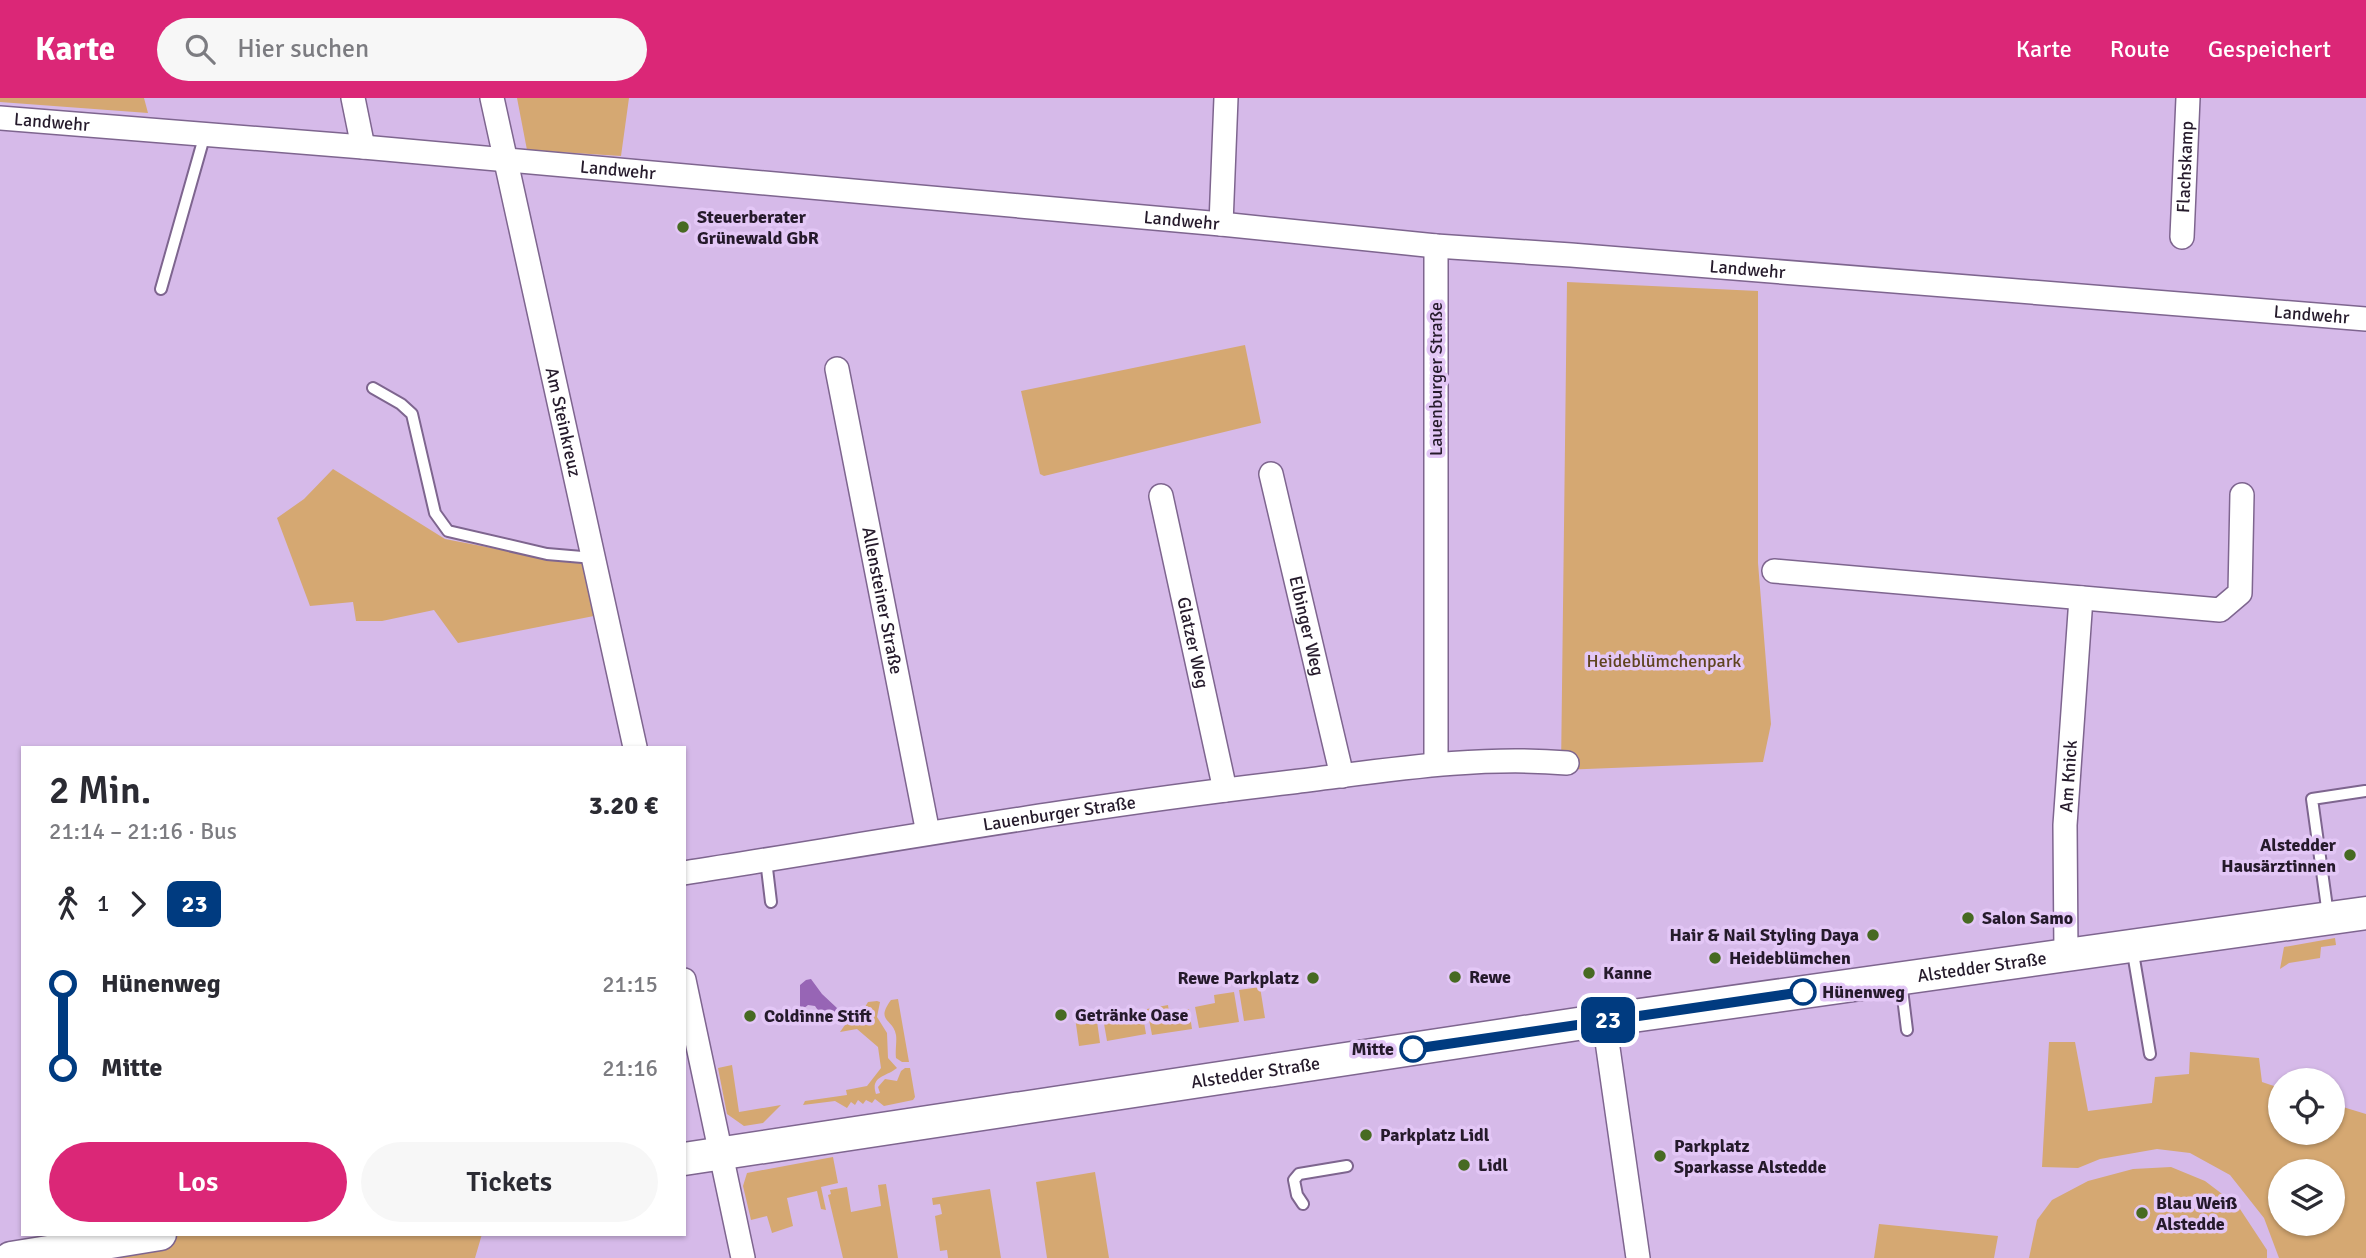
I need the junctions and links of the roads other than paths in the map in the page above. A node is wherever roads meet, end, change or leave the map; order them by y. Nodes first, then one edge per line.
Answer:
1 (353, 98) edge
2 (492, 98) edge
3 (1226, 98) edge
4 (2188, 98) edge
5 (0, 118) edge
6 (205, 134) junction
7 (363, 147) junction
8 (505, 161) junction
9 (1221, 224) junction
10 (2182, 237) dead end
11 (1436, 246) junction
12 (160, 289) dead end
13 (2366, 319) edge
14 (836, 369) dead end
15 (373, 388) dead end
16 (1271, 474) dead end
17 (2242, 495) dead end
18 (1161, 496) dead end
19 (594, 558) junction
20 (1774, 571) dead end
21 (2081, 598) junction
22 (635, 746) edge
23 (1436, 763) junction
24 (1567, 763) dead end
25 (1342, 776) junction
26 (1225, 790) junction
27 (2365, 791) edge
28 (928, 833) junction
29 (766, 860) junction
30 (686, 873) edge
31 (771, 902) dead end
32 (2366, 913) edge
33 (2329, 918) junction
34 (2132, 945) junction
35 (2067, 954) junction
36 (1900, 978) junction
37 (686, 989) edge
38 (1604, 1020) junction
39 (1908, 1030) dead end
40 (2150, 1054) dead end
41 (721, 1154) junction
42 (686, 1159) edge
43 (1347, 1166) dead end
44 (1303, 1204) dead end
45 (148, 1236) edge
46 (11, 1258) edge
47 (743, 1258) edge
48 (1638, 1258) edge

1 - 7 street
2 - 8 street, Am Steinkreuz
3 - 9 street
4 - 10 street, Flachskamp
5 - 6 street, Landwehr
6 - 7 street, Landwehr
6 - 12 lane
7 - 8 street, Landwehr
8 - 9 street, Landwehr
8 - 19 street, Am Steinkreuz
9 - 11 street, Landwehr
11 - 13 street, Landwehr
11 - 23 street, Lauenburger Straße
14 - 28 street, Allensteiner Straße
15 - 19 lane
16 - 25 street, Elbinger Weg
17 - 21 street
18 - 26 street, Glatzer Weg
19 - 22 street, Am Steinkreuz
20 - 21 street
21 - 35 street, Am Knick
23 - 24 street, Lauenburger Straße
23 - 25 street, Lauenburger Straße
25 - 26 street, Lauenburger Straße
26 - 28 street, Lauenburger Straße
27 - 33 lane
28 - 29 street, Lauenburger Straße
29 - 30 street, Lauenburger Straße
29 - 31 lane
32 - 33 street, Alstedder Straße
33 - 34 street, Alstedder Straße
34 - 35 street, Alstedder Straße
34 - 40 lane
35 - 36 street, Alstedder Straße
36 - 38 street, Alstedder Straße
36 - 39 lane
37 - 41 street
38 - 41 street, Alstedder Straße
38 - 48 street
41 - 42 street, Alstedder Straße
41 - 47 street
43 - 44 lane
45 - 46 street

